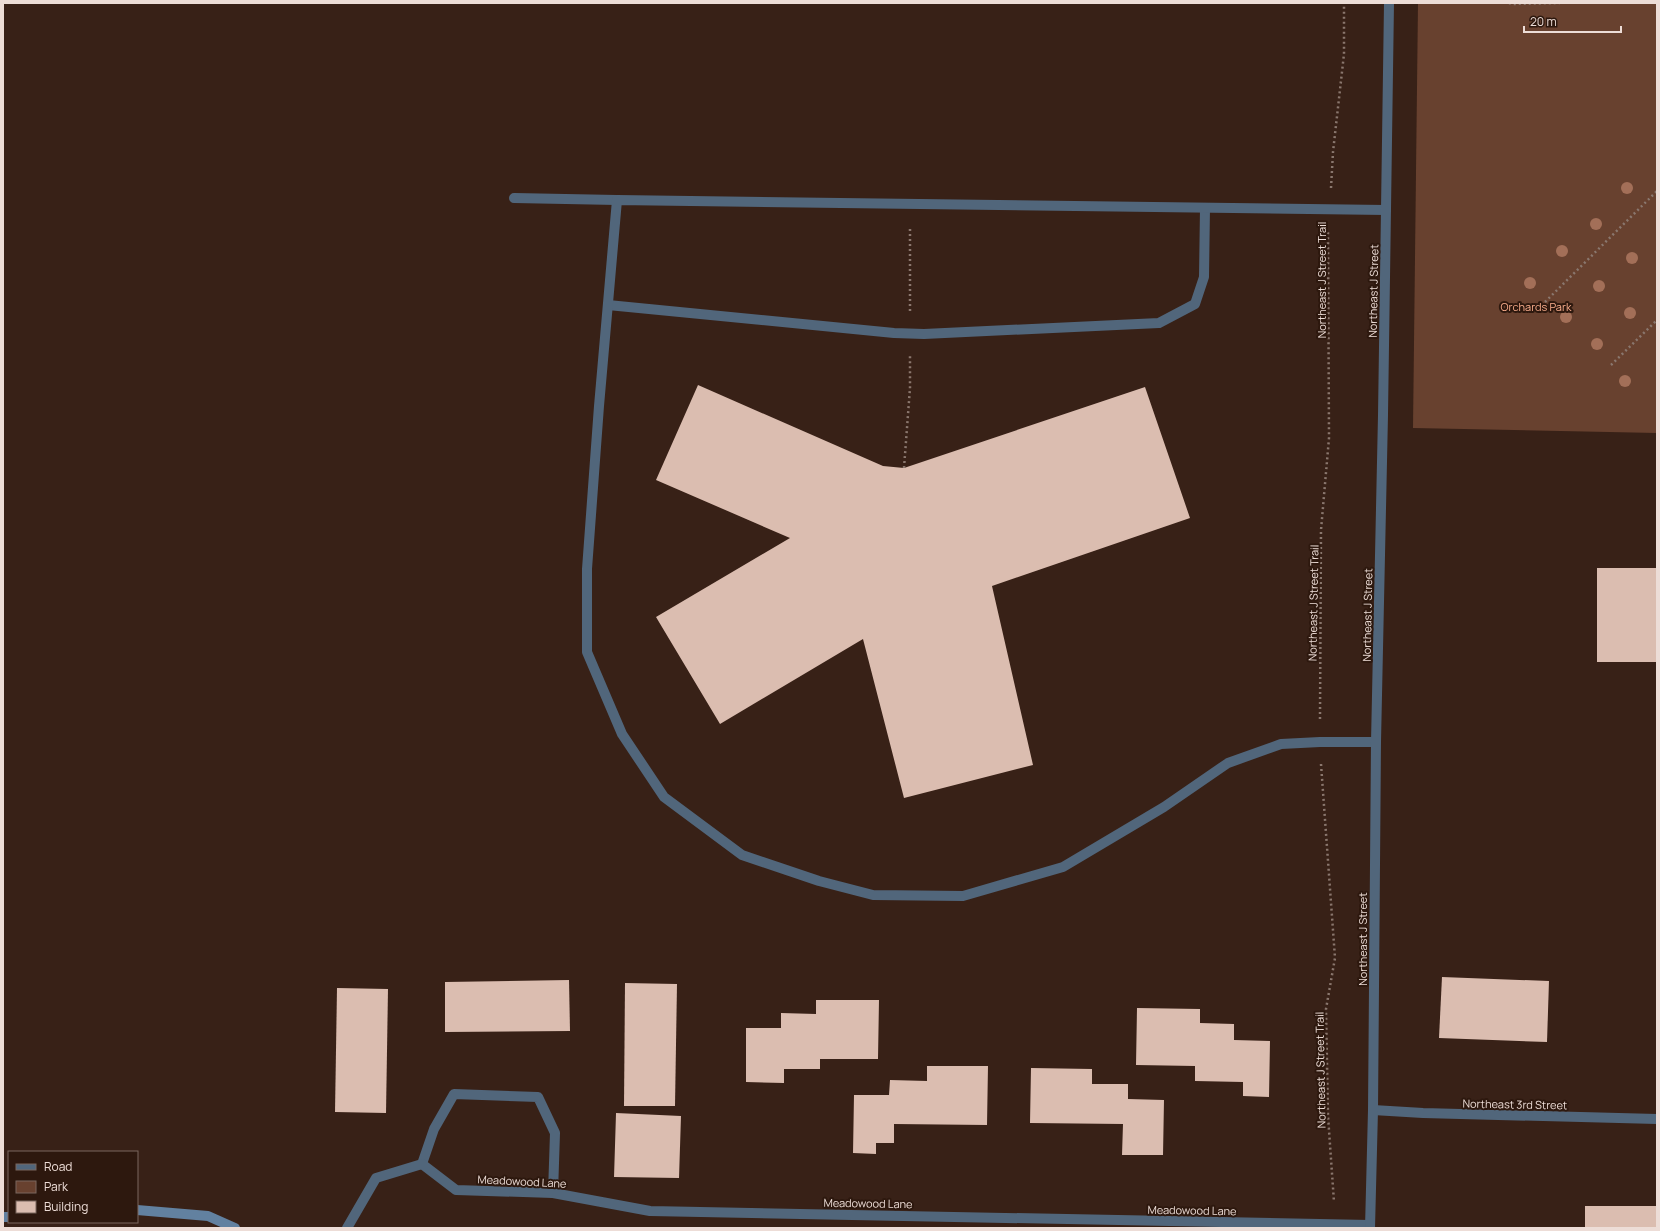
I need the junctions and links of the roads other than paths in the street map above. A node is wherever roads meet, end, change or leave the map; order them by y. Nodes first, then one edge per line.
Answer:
1 (1389, 3) edge
2 (514, 198) dead end
3 (617, 200) junction
4 (1205, 208) junction
5 (1386, 210) junction
6 (608, 305) junction
7 (1376, 742) junction
8 (1373, 1110) junction
9 (1657, 1119) edge
10 (422, 1164) junction
11 (553, 1193) junction
12 (1370, 1227) edge
13 (347, 1228) edge

1 - 5 street, Northeast J Street
2 - 3 street
3 - 4 street
3 - 6 street
4 - 5 street
4 - 6 street
5 - 7 street, Northeast J Street
6 - 7 street
7 - 8 street, Northeast J Street
8 - 9 street, Northeast 3rd Street
8 - 12 street, Northeast J Street
10 - 11 street, Meadowood Lane
10 - 11 street
10 - 13 street
11 - 12 street, Meadowood Lane

